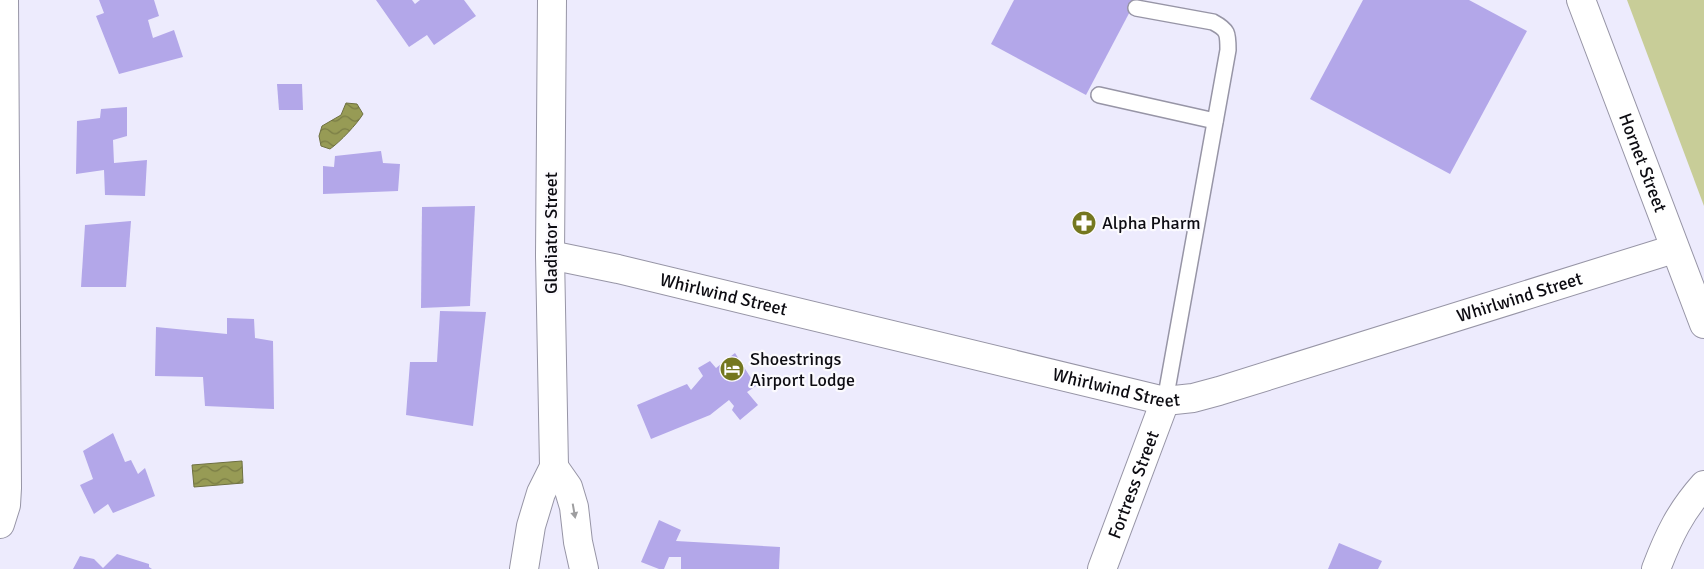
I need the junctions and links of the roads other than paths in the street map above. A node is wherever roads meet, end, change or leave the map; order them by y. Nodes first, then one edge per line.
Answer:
1 (4, 0) edge
2 (552, 0) edge
3 (1581, 0) edge
4 (1136, 8) dead end
5 (1099, 95) dead end
6 (1215, 121) junction
7 (1674, 249) junction
8 (550, 255) junction
9 (1704, 324) edge
10 (1165, 401) junction
11 (554, 467) junction
12 (1704, 484) edge
13 (0, 524) edge
14 (524, 569) edge
15 (584, 569) edge
16 (1102, 569) edge
17 (1656, 569) edge

1 - 13 street
2 - 8 street, Gladiator Street
3 - 7 street, Hornet Street
4 - 6 lane
5 - 6 lane
6 - 10 lane
7 - 9 street, Hornet Street
7 - 10 street, Whirlwind Street
8 - 10 street, Whirlwind Street
8 - 11 street, Gladiator Street
10 - 16 street, Fortress Street
11 - 14 street, Gladiator Street
11 -> 15 street
12 - 17 street

